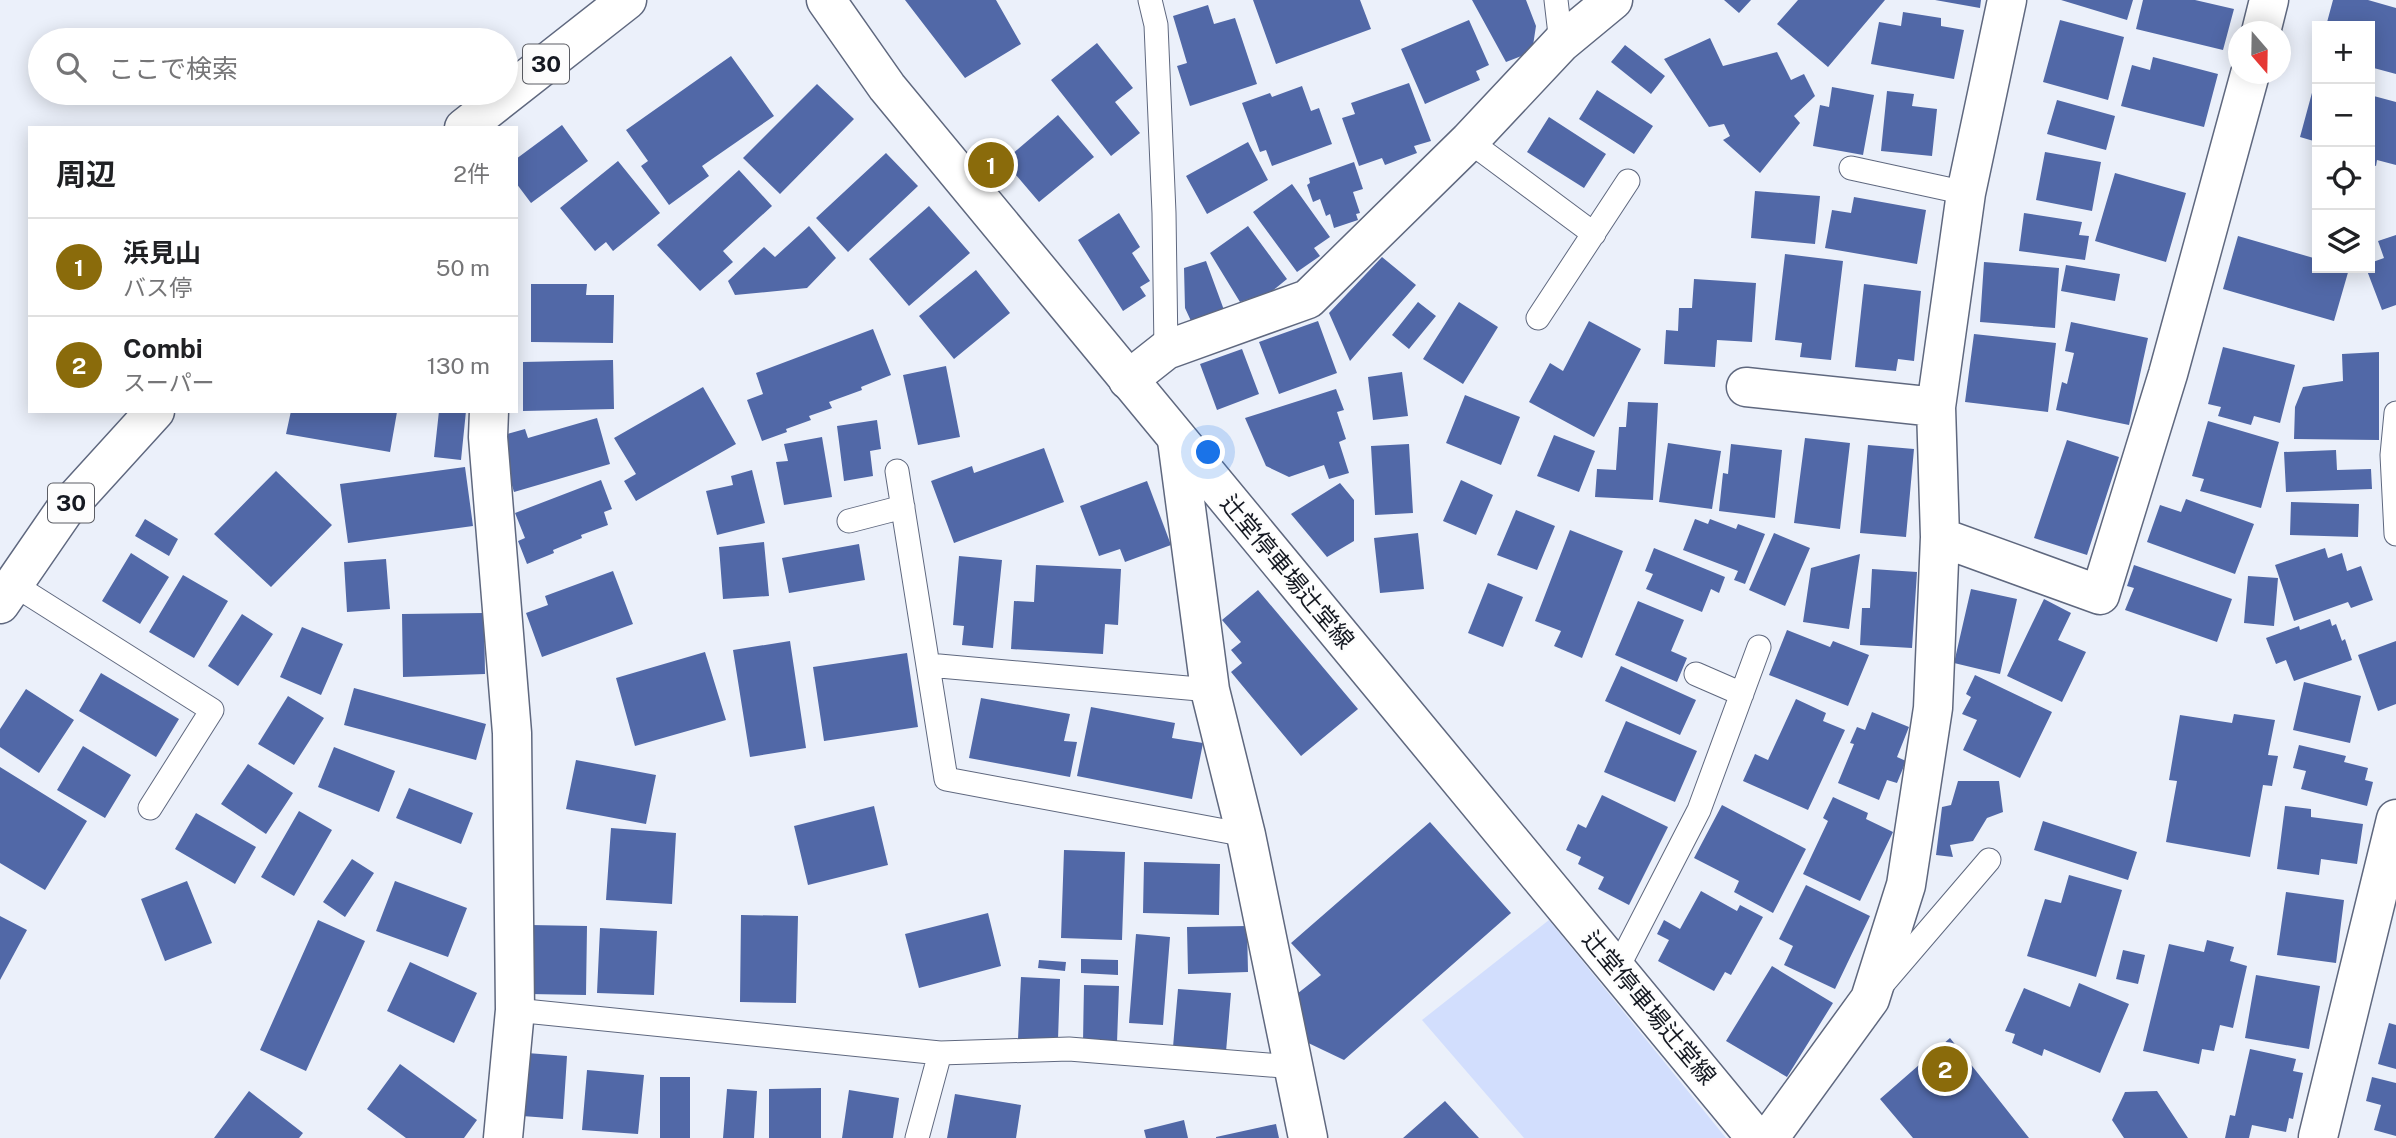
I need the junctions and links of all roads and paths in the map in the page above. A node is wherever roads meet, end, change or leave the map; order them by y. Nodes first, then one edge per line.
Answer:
1 (627, 0) edge
2 (826, 0) edge
3 (1150, 0) edge
4 (1556, 0) edge
5 (1613, 0) edge
6 (2007, 0) edge
7 (2270, 0) edge
8 (2264, 21) edge
9 (1561, 43) junction
10 (2246, 84) edge
11 (518, 89) edge
12 (499, 105) edge
13 (478, 122) edge
14 (1469, 141) junction
15 (1852, 168) dead end
16 (1628, 181) dead end
17 (1966, 193) junction
18 (1594, 234) junction
19 (1538, 318) dead end
20 (1166, 350) junction
21 (1128, 380) junction
22 (1746, 387) dead end
23 (1936, 407) junction
24 (153, 413) edge
25 (489, 413) edge
26 (2396, 413) edge
27 (1177, 440) junction
28 (897, 471) dead end
29 (903, 507) junction
30 (849, 521) dead end
31 (2396, 534) edge
32 (1940, 537) junction
33 (7, 594) edge
34 (1759, 647) dead end
35 (928, 665) junction
36 (1696, 674) dead end
37 (1210, 690) junction
38 (1742, 694) junction
39 (149, 808) dead end
40 (2396, 819) edge
41 (1245, 835) junction
42 (1989, 860) dead end
43 (1617, 969) junction
44 (1870, 999) junction
45 (516, 1010) junction
46 (940, 1053) junction
47 (1295, 1067) junction
48 (503, 1138) edge
49 (917, 1138) edge
50 (1308, 1138) edge
51 (1756, 1138) edge
52 (1769, 1138) edge
53 (2318, 1138) edge

1 - 11 street, 30
2 - 21 street, 辻堂停車場辻堂線
3 - 20 lane
4 - 9 lane
5 - 9 street
6 - 17 street
7 - 8 street
9 - 14 street
10 - 32 street
12 - 13 street, 30
14 - 18 lane
14 - 20 street
15 - 17 lane
16 - 18 lane
17 - 23 street
18 - 19 lane
20 - 21 street
21 - 27 street, 辻堂停車場辻堂線
22 - 23 street
23 - 32 street
24 - 33 street, 30
25 - 45 street
26 - 31 lane
27 - 37 street
27 - 43 street, 辻堂停車場辻堂線
28 - 29 lane
29 - 30 lane
29 - 35 lane
32 - 44 street
33 - 39 lane
34 - 38 lane
35 - 37 lane
35 - 41 lane
36 - 38 lane
37 - 41 street
38 - 43 lane
40 - 53 street
41 - 47 street
42 - 44 lane
43 - 51 street, 辻堂停車場辻堂線
44 - 52 street
45 - 46 lane
45 - 48 street
46 - 47 lane
46 - 49 lane
47 - 50 street

